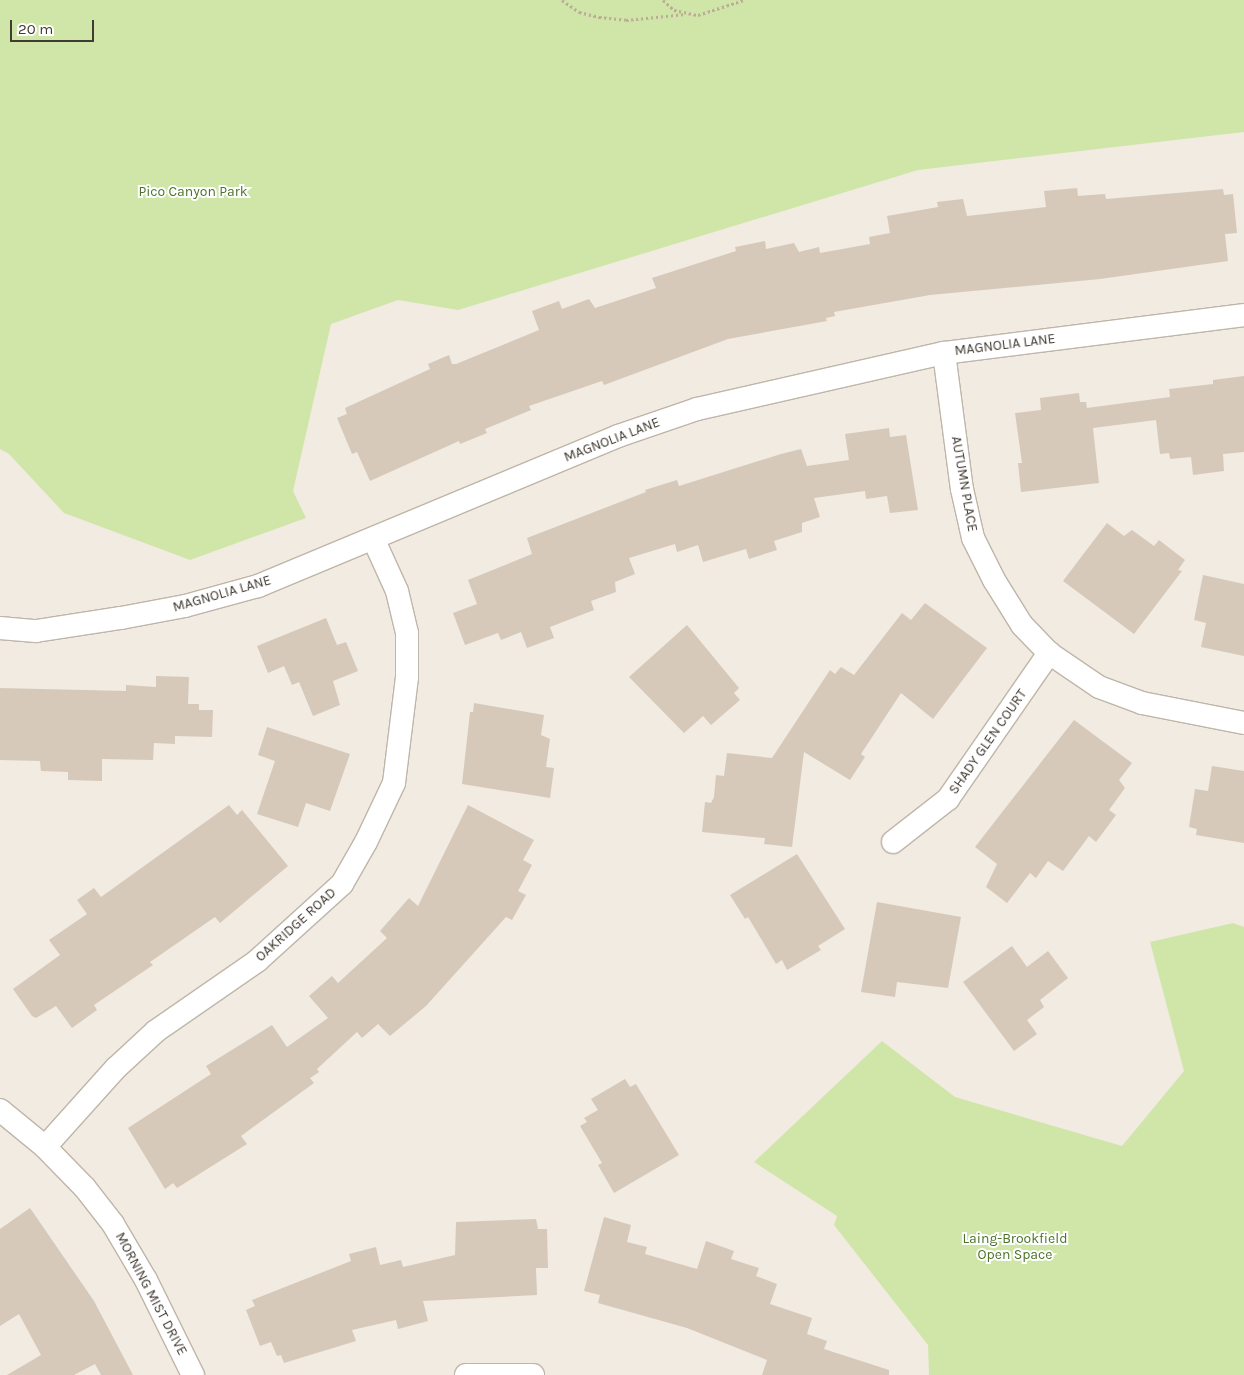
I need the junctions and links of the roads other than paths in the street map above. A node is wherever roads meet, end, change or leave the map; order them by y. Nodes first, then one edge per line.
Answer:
1 (1244, 315) edge
2 (944, 352) junction
3 (373, 538) junction
4 (0, 628) edge
5 (1050, 653) junction
6 (1244, 723) edge
7 (893, 842) dead end
8 (0, 1110) edge
9 (45, 1147) junction
10 (193, 1375) edge
11 (466, 1375) edge
12 (533, 1375) edge

1 - 2 street, MAGNOLIA LANE
2 - 3 street, MAGNOLIA LANE
2 - 5 street, AUTUMN PLACE
3 - 4 street, MAGNOLIA LANE
3 - 9 street, OAKRIDGE ROAD
5 - 6 street, AUTUMN PLACE
5 - 7 street, SHADY GLEN COURT
8 - 9 street, MORNING MIST DRIVE
9 - 10 street, MORNING MIST DRIVE
11 - 12 street

